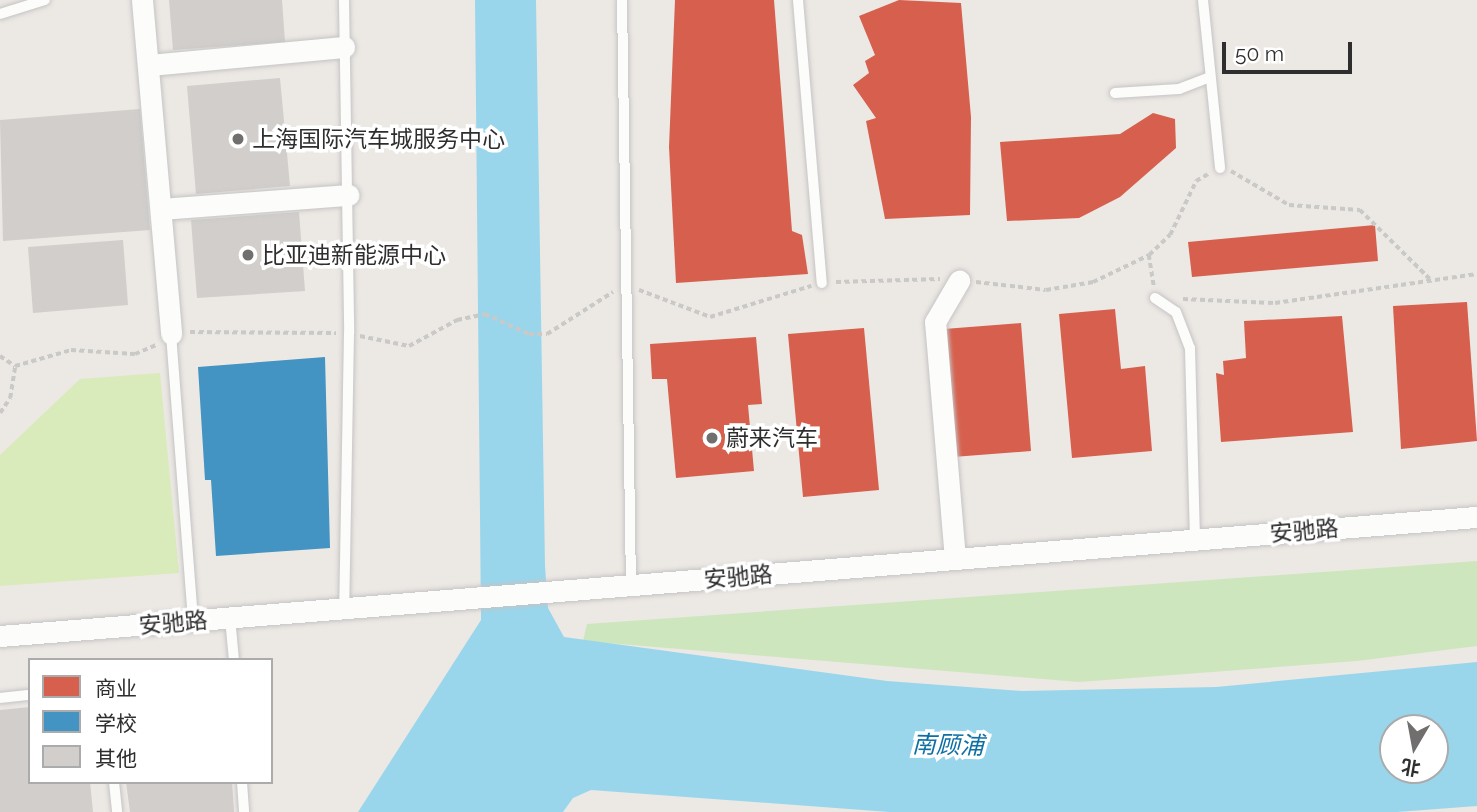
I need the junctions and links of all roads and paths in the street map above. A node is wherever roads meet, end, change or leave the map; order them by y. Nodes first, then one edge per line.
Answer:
1 (45, 0) edge
2 (142, 0) edge
3 (344, 0) edge
4 (622, 0) edge
5 (798, 0) edge
6 (1203, 0) edge
7 (0, 14) edge
8 (344, 47) junction
9 (149, 65) junction
10 (1210, 77) junction
11 (1115, 93) dead end
12 (1220, 168) junction
13 (348, 195) junction
14 (161, 209) junction
15 (1149, 255) junction
16 (1477, 274) edge
17 (1431, 280) junction
18 (959, 281) junction
19 (822, 283) junction
20 (627, 285) junction
21 (1155, 298) junction
22 (349, 332) junction
23 (171, 334) joint
24 (15, 366) dead end
25 (0, 413) edge
26 (1477, 517) edge
27 (1195, 540) junction
28 (955, 559) junction
29 (631, 585) junction
30 (344, 607) junction
31 (230, 618) junction
32 (192, 621) junction
33 (0, 636) edge
34 (233, 658) edge
35 (28, 695) edge
36 (0, 698) edge
37 (114, 784) edge
38 (242, 784) edge
39 (117, 812) edge
40 (244, 812) edge

1 - 7 lane
2 - 9 street
3 - 8 lane
4 - 20 lane
5 - 19 lane
6 - 10 lane
8 - 9 street
8 - 13 lane
9 - 14 street
10 - 11 lane
10 - 12 lane
12 - 15 path
12 - 17 path
13 - 14 street
13 - 22 lane
14 - 23 street
15 - 18 path
15 - 21 path
16 - 17 path
17 - 21 path
18 - 19 path
18 - 28 street
19 - 20 path
20 - 22 path
20 - 29 lane
21 - 27 lane
22 - 30 lane
23 - 32 lane
24 - 25 path
26 - 27 street, 安驰路
27 - 28 street, 安驰路
28 - 29 street, 安驰路
29 - 30 street, 安驰路
30 - 31 street, 安驰路
31 - 32 street, 安驰路
31 - 34 lane
32 - 33 street, 安驰路
35 - 36 lane
37 - 39 lane
38 - 40 lane

